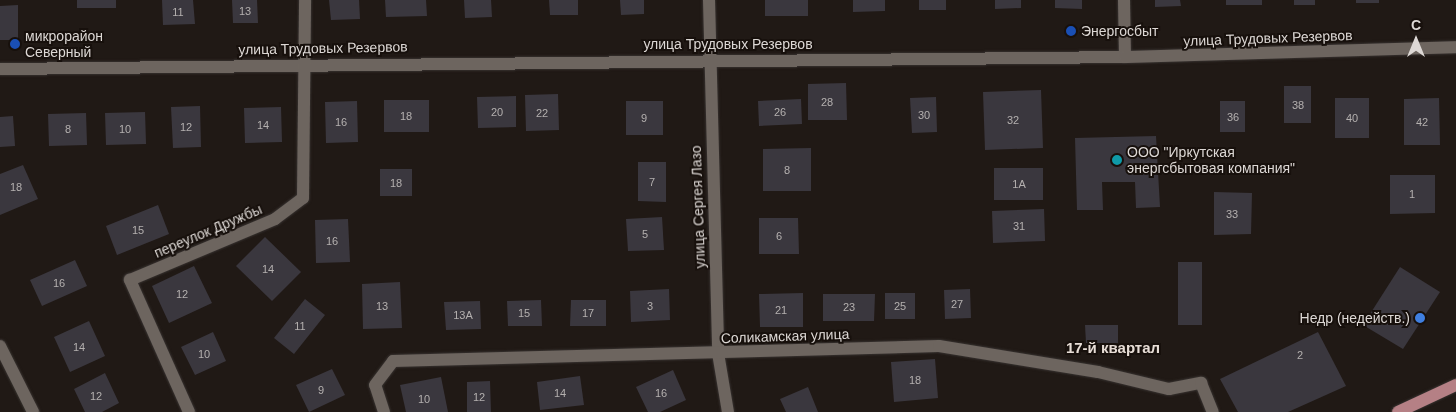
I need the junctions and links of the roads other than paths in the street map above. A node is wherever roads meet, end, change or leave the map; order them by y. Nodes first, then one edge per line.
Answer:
1 (305, 0) edge
2 (708, 0) edge
3 (1124, 0) edge
4 (1456, 48) edge
5 (1124, 56) junction
6 (709, 59) junction
7 (306, 63) junction
8 (0, 69) edge
9 (0, 346) edge
10 (718, 353) junction
11 (1456, 385) edge
12 (33, 412) edge
13 (189, 412) edge
14 (384, 412) edge
15 (728, 412) edge
16 (1213, 412) edge
17 (1398, 412) edge

1 - 7 street
2 - 6 street, улица Сергея Лазо
3 - 5 street
4 - 5 street, улица Трудовых Резервов
5 - 6 street, улица Трудовых Резервов
6 - 7 street, улица Трудовых Резервов
6 - 10 street, улица Сергея Лазо
7 - 8 street, улица Трудовых Резервов
7 - 13 street, переулок Дружбы
9 - 12 street
10 - 14 street, Соликамская улица
10 - 15 street, улица Сергея Лазо
10 - 16 street, Соликамская улица
11 - 17 main road

